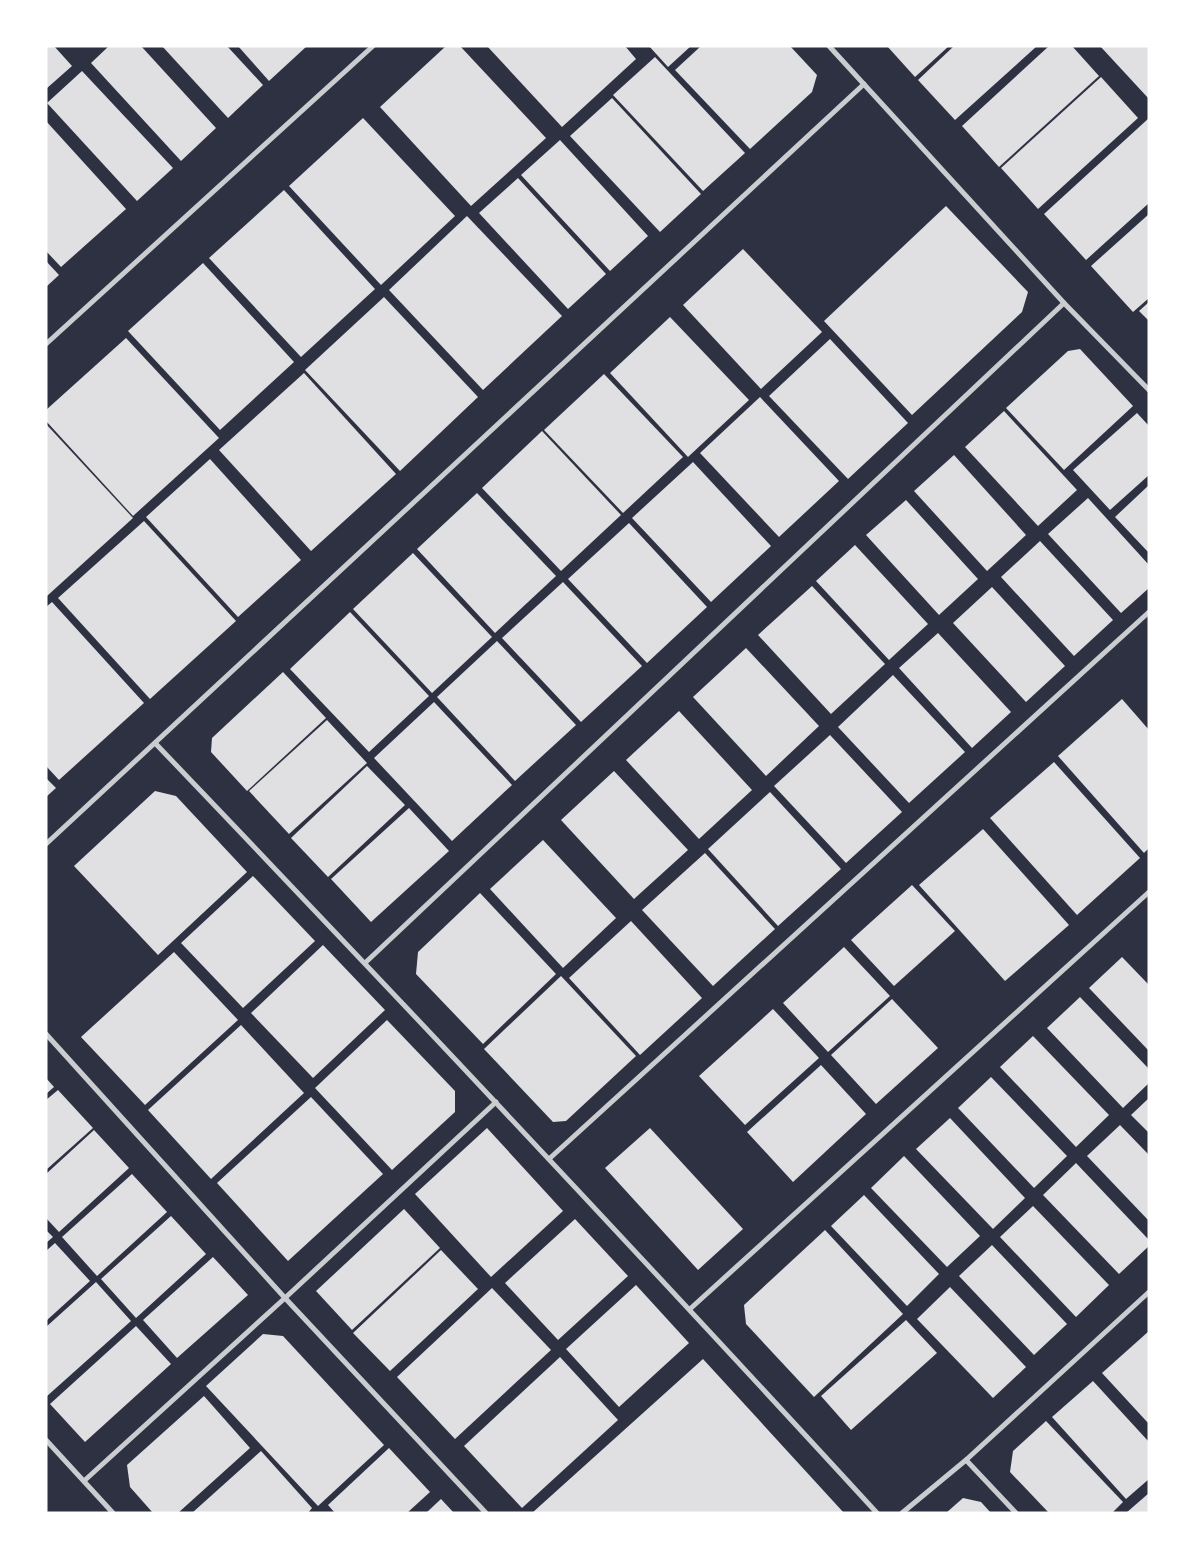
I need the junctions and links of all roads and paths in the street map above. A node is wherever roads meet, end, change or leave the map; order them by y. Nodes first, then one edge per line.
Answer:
1 (373, 46) edge
2 (829, 46) edge
3 (864, 84) junction
4 (1064, 303) junction
5 (46, 344) edge
6 (1149, 390) edge
7 (1149, 612) edge
8 (155, 743) junction
9 (46, 844) edge
10 (1149, 892) edge
11 (365, 963) junction
12 (46, 1034) edge
13 (496, 1102) junction
14 (548, 1159) junction
15 (1149, 1292) edge
16 (285, 1298) junction
17 (690, 1309) junction
18 (46, 1440) edge
19 (966, 1460) junction
20 (84, 1481) junction
21 (113, 1513) edge
22 (486, 1513) edge
23 (877, 1513) edge
24 (902, 1513) edge
25 (1016, 1513) edge

1 - 5 street
2 - 3 street
3 - 4 street
3 - 8 street
4 - 6 street
4 - 11 street
7 - 14 street
8 - 9 street
8 - 11 street
10 - 17 street
11 - 13 street
12 - 16 street
13 - 14 street
13 - 16 street
14 - 17 street
15 - 19 street
16 - 20 street
16 - 22 street
17 - 23 street
18 - 20 street
19 - 24 street
19 - 25 street
20 - 21 street

